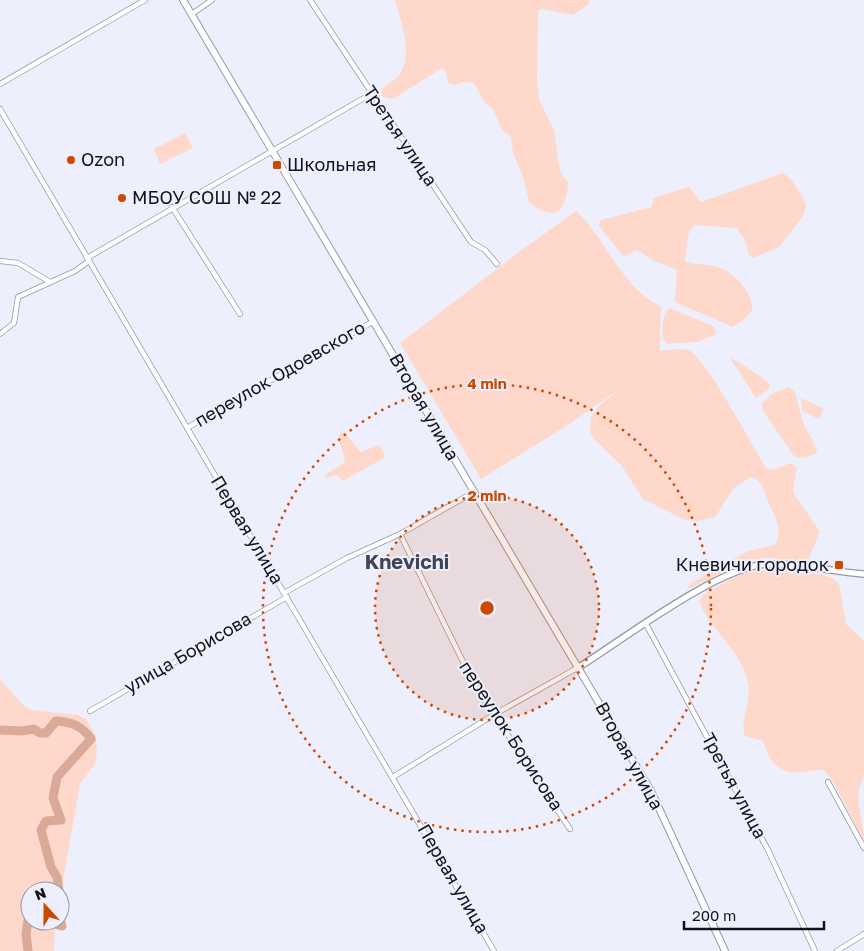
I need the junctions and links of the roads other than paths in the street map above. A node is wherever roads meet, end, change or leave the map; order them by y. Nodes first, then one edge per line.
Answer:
1 (145, 0) edge
2 (183, 0) edge
3 (212, 0) edge
4 (310, 0) edge
5 (192, 14) junction
6 (0, 84) edge
7 (371, 94) junction
8 (0, 109) edge
9 (272, 150) junction
10 (172, 207) junction
11 (88, 259) junction
12 (1, 261) edge
13 (497, 264) dead end
14 (50, 282) junction
15 (240, 314) dead end
16 (374, 321) junction
17 (0, 334) edge
18 (187, 428) junction
19 (474, 492) junction
20 (400, 534) junction
21 (864, 574) edge
22 (285, 595) junction
23 (646, 624) junction
24 (579, 667) junction
25 (90, 711) dead end
26 (495, 714) junction
27 (393, 777) junction
28 (828, 782) dead end
29 (570, 829) dead end
30 (864, 848) edge
31 (864, 934) edge
32 (494, 951) edge
33 (725, 951) edge
34 (814, 951) edge
35 (837, 951) edge

1 - 6 street
2 - 5 main road, Вторая улица
3 - 5 street
4 - 7 street, Третья улица
5 - 9 main road, Вторая улица
7 - 9 street
7 - 13 street, Третья улица
8 - 11 street, Первая улица
9 - 10 street
9 - 16 main road, Вторая улица
10 - 11 street
10 - 15 street
11 - 14 street
11 - 18 street, Первая улица
12 - 14 street
14 - 17 street
16 - 18 street, переулок Одоевского
16 - 19 main road, Вторая улица
18 - 22 street, Первая улица
19 - 20 street
19 - 24 main road, Вторая улица
20 - 22 street
20 - 26 street, переулок Борисова
21 - 23 street
22 - 25 street, улица Борисова
22 - 27 street, Первая улица
23 - 24 street
23 - 34 street, Третья улица
24 - 26 street
24 - 33 main road, Вторая улица
26 - 27 street
26 - 29 street, переулок Борисова
27 - 32 street, Первая улица
28 - 30 street
31 - 35 street

